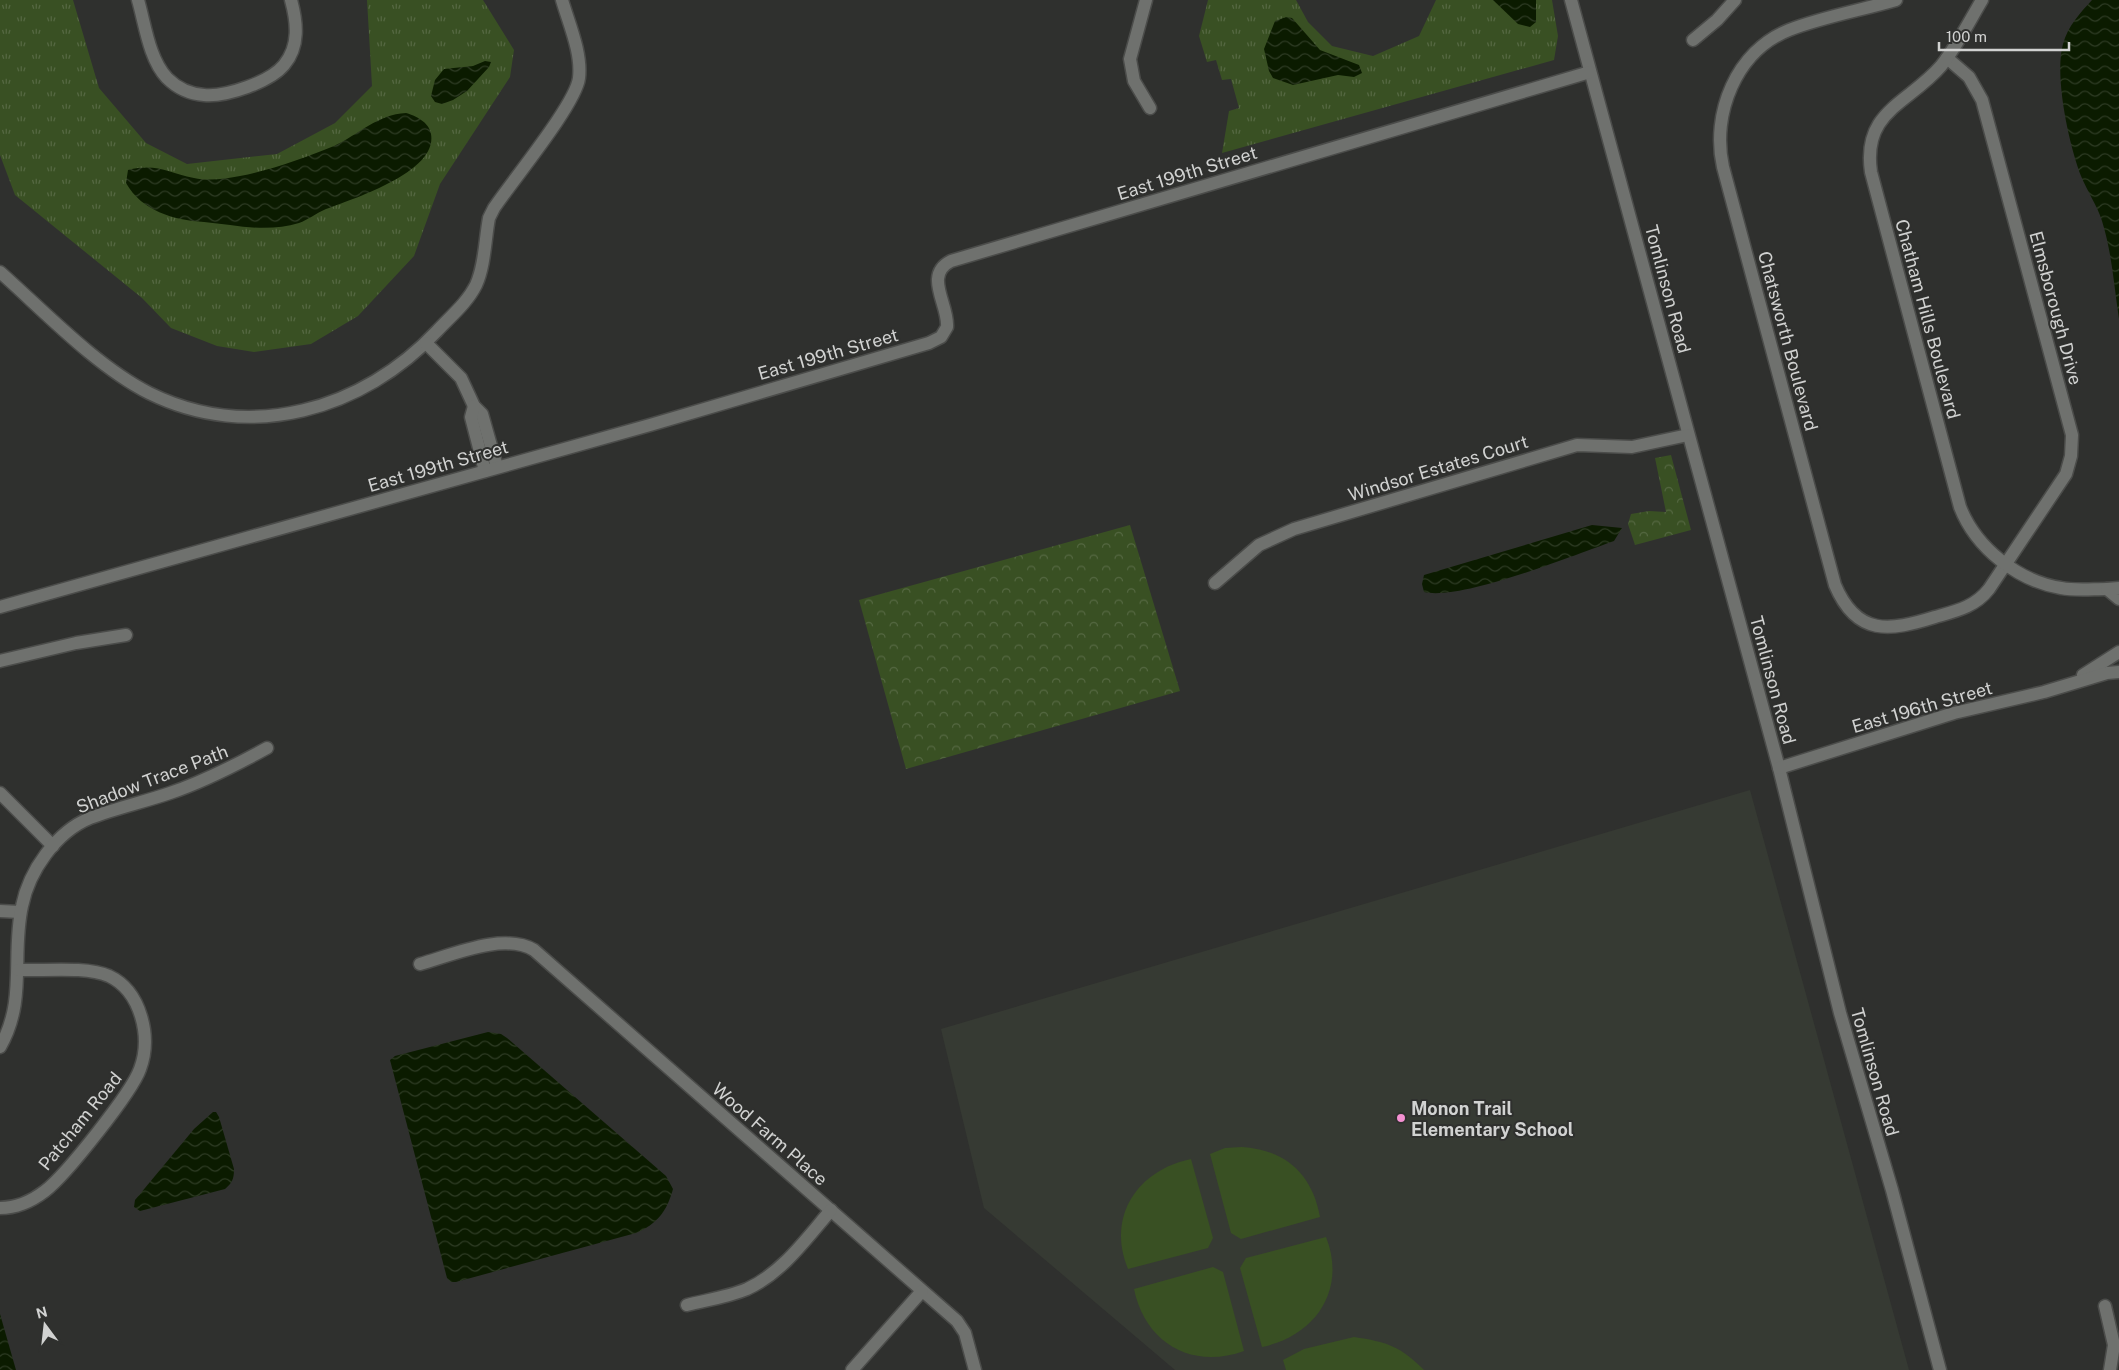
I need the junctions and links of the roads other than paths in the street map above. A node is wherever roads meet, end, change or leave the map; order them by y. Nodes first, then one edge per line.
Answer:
1 (138, 0) edge
2 (291, 0) edge
3 (562, 0) edge
4 (1146, 0) edge
5 (1571, 0) edge
6 (1735, 0) edge
7 (1896, 0) edge
8 (1982, 0) edge
9 (1693, 40) dead end
10 (1947, 58) junction
11 (1590, 72) junction
12 (1150, 108) dead end
13 (0, 272) edge
14 (426, 343) junction
15 (1688, 435) junction
16 (491, 469) junction
17 (2006, 564) junction
18 (1215, 583) dead end
19 (2113, 588) edge
20 (2119, 599) edge
21 (0, 607) edge
22 (126, 634) dead end
23 (2119, 652) edge
24 (0, 661) edge
25 (2119, 672) edge
26 (2076, 682) junction
27 (267, 748) dead end
28 (1779, 768) junction
29 (0, 792) edge
30 (54, 846) junction
31 (0, 911) edge
32 (20, 912) junction
33 (420, 964) dead end
34 (18, 970) junction
35 (0, 1047) edge
36 (0, 1208) edge
37 (830, 1210) junction
38 (922, 1291) junction
39 (687, 1305) dead end
40 (2105, 1306) dead end
41 (852, 1370) edge
42 (975, 1370) edge
43 (1940, 1370) edge
44 (2110, 1370) edge

1 - 2 street
3 - 14 street
4 - 12 street
5 - 11 street, Tomlinson Road
6 - 9 street
7 - 17 street, Chatsworth Boulevard
8 - 10 street, Chatham Hills Boulevard
10 - 17 street, Elmsborough Drive
10 - 17 street, Chatham Hills Boulevard
11 - 15 street, Tomlinson Road
11 - 16 street, East 199th Street
13 - 14 street
14 - 16 street
15 - 18 street, Windsor Estates Court
15 - 28 street, Tomlinson Road
16 - 21 street, East 199th Street
17 - 19 street, Chatham Hills Boulevard
19 - 20 street, Chatham Hills Boulevard
22 - 24 street
23 - 26 street, East 196th Street
25 - 26 street, East 196th Street
26 - 28 street, East 196th Street
27 - 30 street, Shadow Trace Path
28 - 43 street, Tomlinson Road
29 - 30 street
30 - 32 street, Shadow Trace Path
31 - 32 street
32 - 34 street, Shadow Trace Path
33 - 37 street, Wood Farm Place
34 - 35 street, Shadow Trace Path
34 - 36 street, Patcham Road
37 - 38 street, Wood Farm Place
37 - 39 street
38 - 41 street
38 - 42 street, Wood Farm Place
40 - 44 street

